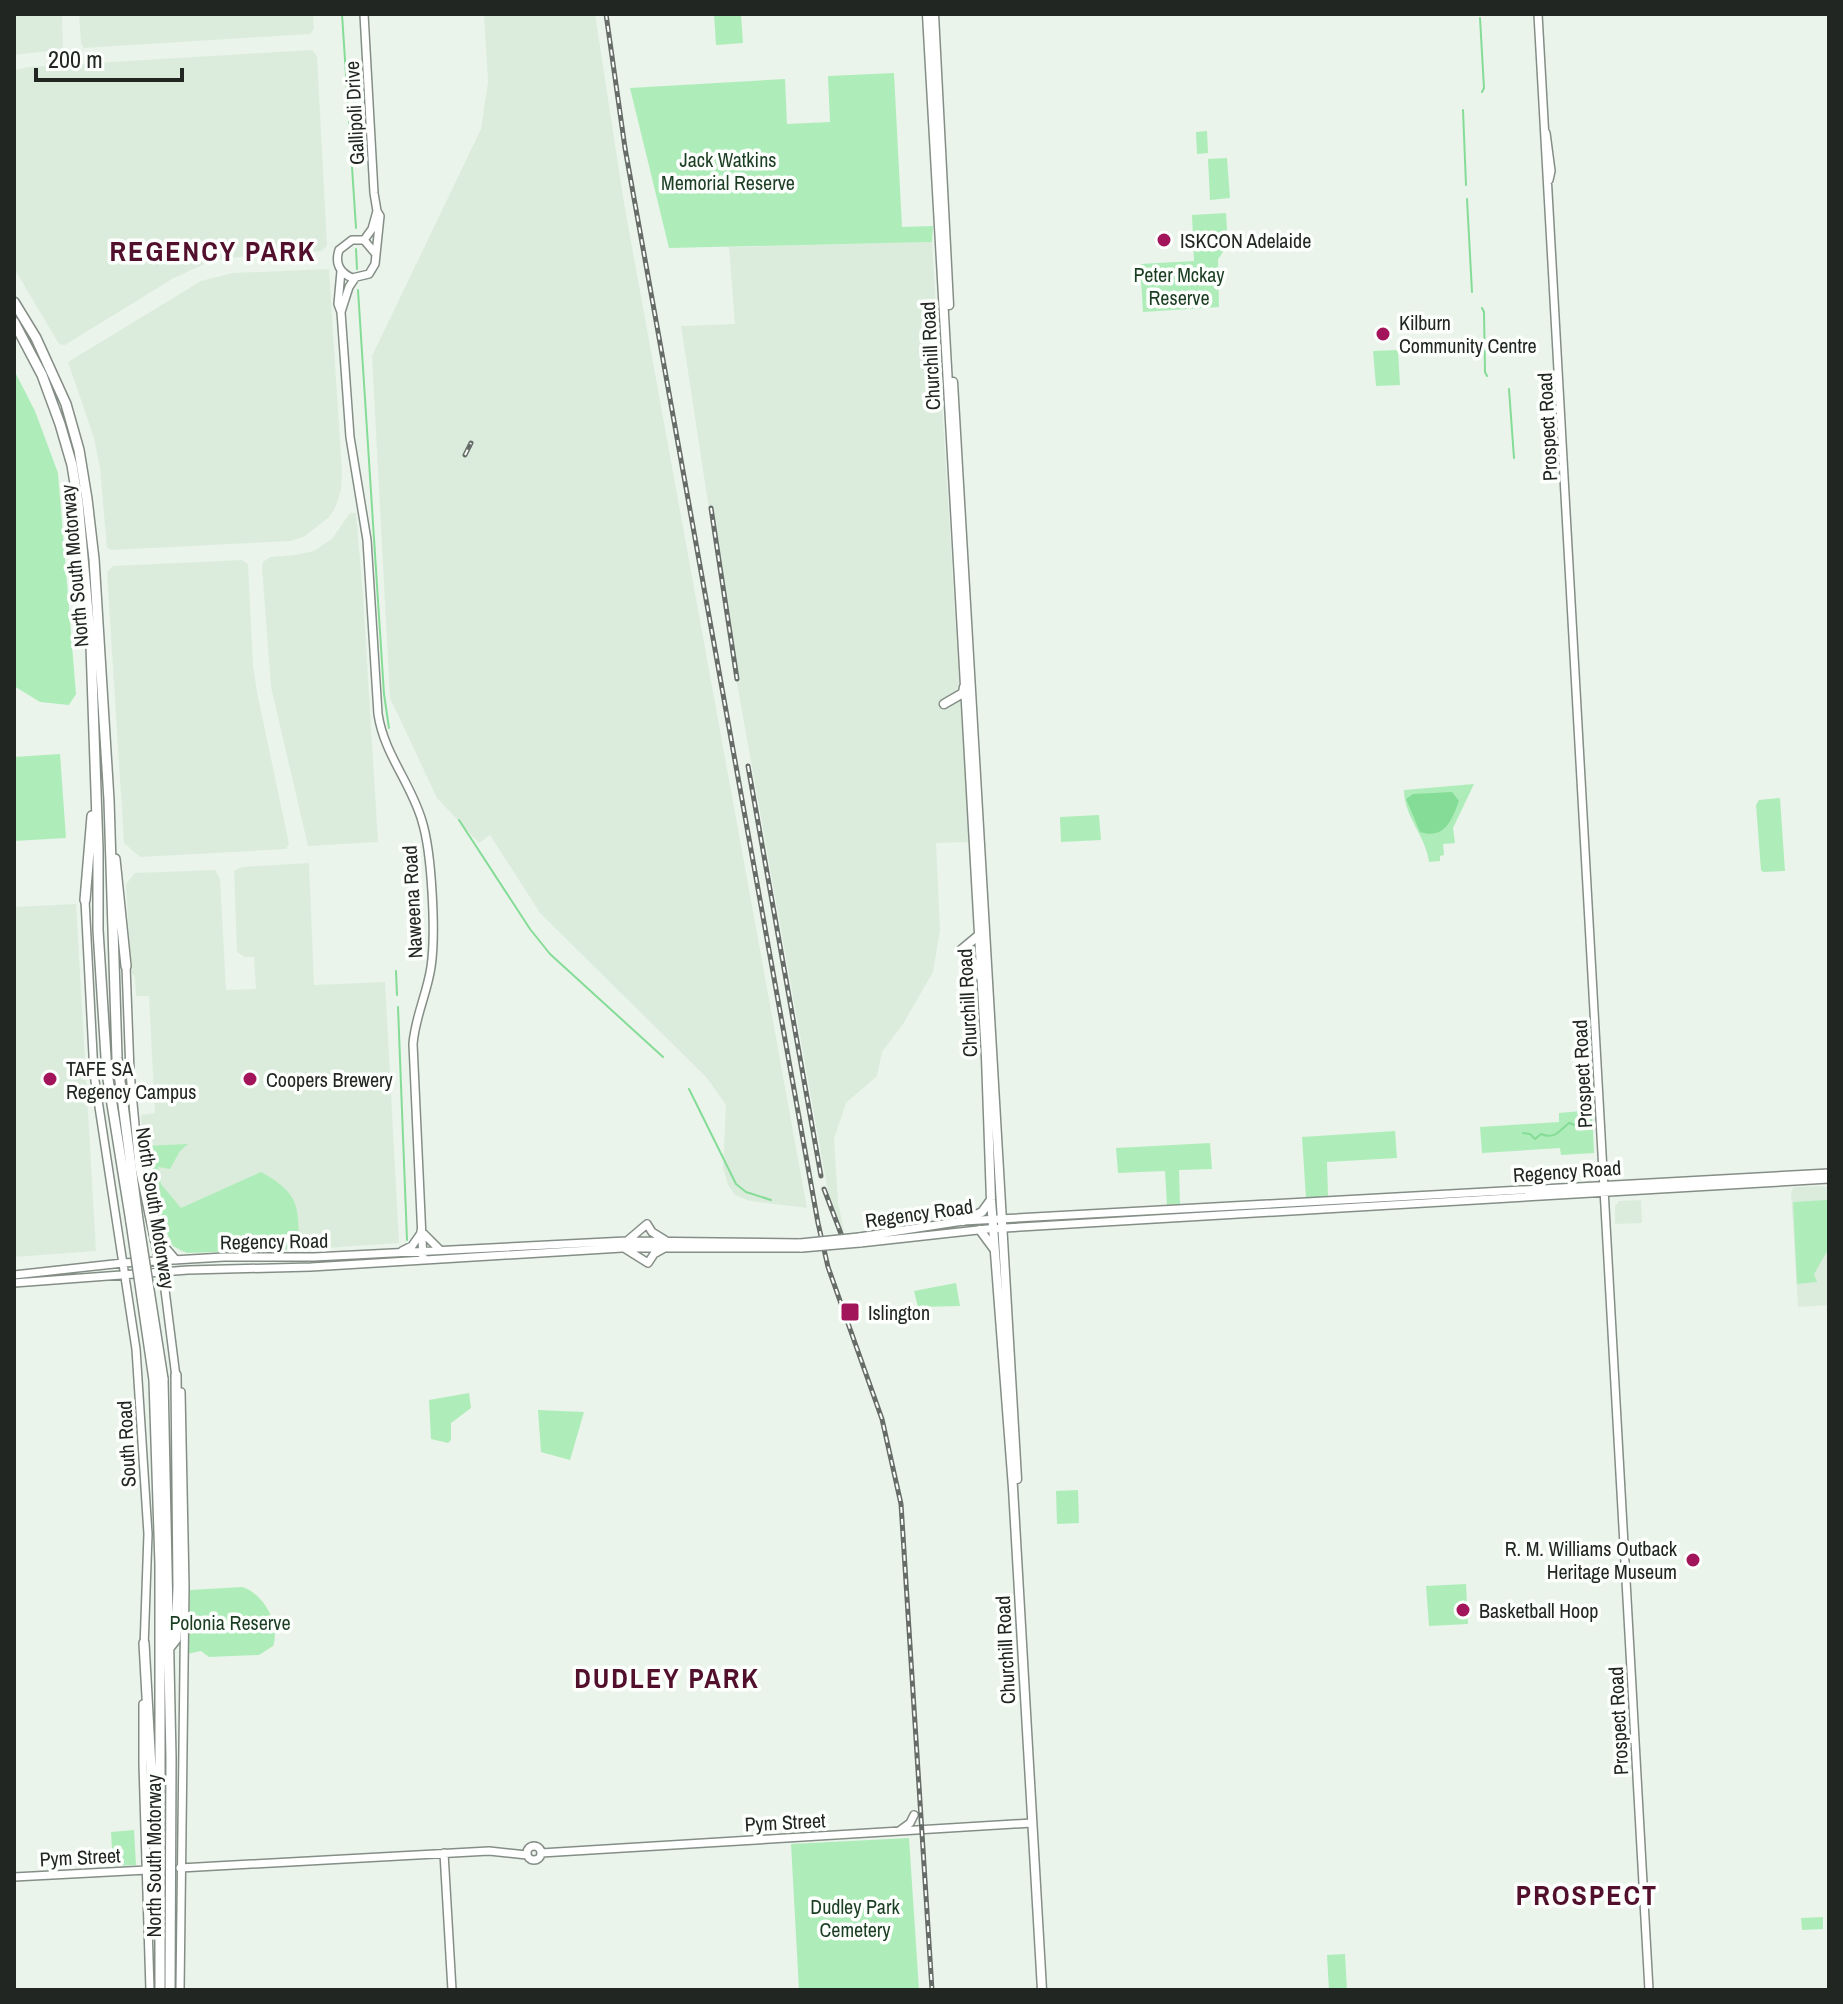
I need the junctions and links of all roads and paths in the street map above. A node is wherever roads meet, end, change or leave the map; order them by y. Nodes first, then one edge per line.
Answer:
1 (364, 14) edge
2 (927, 14) edge
3 (934, 14) edge
4 (1538, 14) edge
5 (932, 40) junction
6 (377, 211) junction
7 (945, 234) junction
8 (364, 240) junction
9 (375, 253) junction
10 (940, 254) junction
11 (341, 271) junction
12 (355, 278) junction
13 (14, 302) edge
14 (341, 312) junction
15 (14, 322) edge
16 (965, 687) junction
17 (944, 704) dead end
18 (95, 783) junction
19 (109, 800) junction
20 (85, 900) joint
21 (979, 935) junction
22 (126, 966) joint
23 (982, 981) junction
24 (139, 1167) junction
25 (1829, 1173) edge
26 (1759, 1176) junction
27 (1829, 1179) edge
28 (1784, 1182) junction
29 (1604, 1188) junction
30 (1626, 1191) junction
31 (1587, 1193) junction
32 (991, 1200) junction
33 (1606, 1210) junction
34 (134, 1221) junction
35 (963, 1221) junction
36 (998, 1224) junction
37 (980, 1230) junction
38 (421, 1231) junction
39 (859, 1240) junction
40 (121, 1243) junction
41 (624, 1244) junction
42 (667, 1244) junction
43 (440, 1250) junction
44 (994, 1250) junction
45 (400, 1252) junction
46 (470, 1253) junction
47 (422, 1256) junction
48 (301, 1258) junction
49 (159, 1260) junction
50 (176, 1261) junction
51 (123, 1263) junction
52 (90, 1267) junction
53 (311, 1267) junction
54 (188, 1270) junction
55 (162, 1272) junction
56 (14, 1275) edge
57 (125, 1276) junction
58 (113, 1277) junction
59 (14, 1283) edge
60 (165, 1290) junction
61 (127, 1291) junction
62 (176, 1375) junction
63 (158, 1380) junction
64 (1019, 1566) junction
65 (144, 1643) junction
66 (169, 1648) junction
67 (914, 1815) dead end
68 (159, 1825) junction
69 (1034, 1825) junction
70 (897, 1832) junction
71 (444, 1853) junction
72 (180, 1868) junction
73 (147, 1870) junction
74 (14, 1877) edge
75 (150, 1990) edge
76 (160, 1990) edge
77 (170, 1990) edge
78 (180, 1990) edge
79 (452, 1990) edge
80 (1044, 1990) edge
81 (1649, 1990) edge

1 - 6 main road, Gallipoli Drive
2 - 5 main road, Churchill Road
3 - 5 main road, Churchill Road
4 - 29 main road, Prospect Road
5 - 7 main road, Churchill Road
5 - 10 main road, Churchill Road
6 - 8 main road, Gallipoli Drive
6 - 9 main road, Gallipoli Drive
7 - 10 main road
7 - 36 main road, Churchill Road
8 - 9 main road
8 - 11 main road
9 - 12 main road
10 - 16 main road, Churchill Road
11 - 12 main road
11 - 14 main road, Naweena Road
12 - 14 main road, Naweena Road
13 - 19 highway, North South Motorway
14 - 38 main road, Naweena Road
15 - 18 highway, North South Motorway
16 - 17 main road
16 - 21 main road, Churchill Road
18 - 20 highway
18 - 34 highway, North South Motorway
19 - 22 highway
19 - 34 highway, North South Motorway
20 - 40 main road, South Road
21 - 23 main road, Churchill Road
21 - 23 main road
22 - 24 main road
23 - 32 main road, Churchill Road
24 - 49 main road
24 - 50 main road
25 - 26 main road, Regency Road
26 - 28 main road
26 - 29 main road, Regency Road
27 - 28 main road, Regency Road
28 - 30 main road, Regency Road
29 - 30 main road, Regency Road
29 - 31 main road, Regency Road
29 - 33 main road, Prospect Road
29 - 36 main road, Regency Road
30 - 33 main road
31 - 33 main road
31 - 36 main road, Regency Road
32 - 35 main road
32 - 36 main road, Churchill Road
33 - 81 main road, Prospect Road
34 - 63 highway, North South Motorway, bridge
35 - 36 main road, Regency Road
35 - 39 main road, Regency Road
36 - 37 main road, Regency Road
36 - 44 main road, Churchill Road
36 - 64 main road, Churchill Road
37 - 39 main road, Regency Road
37 - 44 main road
38 - 43 main road
38 - 45 main road
38 - 47 main road, Naweena Road
39 - 42 main road, Regency Road, bridge
40 - 51 main road, South Road
40 - 52 main road
41 - 42 main road, Regency Road
41 - 42 main road
41 - 42 main road
41 - 46 main road, Regency Road
43 - 46 main road, Regency Road
43 - 47 main road, Regency Road
44 - 64 main road, Churchill Road
45 - 47 main road, Regency Road
45 - 48 main road, Regency Road
46 - 47 main road, Regency Road
47 - 53 main road, Regency Road
48 - 50 main road, Regency Road
48 - 53 main road
49 - 50 main road, Regency Road
49 - 51 main road, Regency Road
49 - 55 main road
51 - 52 main road, Regency Road
51 - 57 main road, South Road
52 - 56 main road, Regency Road
53 - 54 main road, Regency Road
54 - 55 main road, Regency Road
54 - 60 main road
55 - 57 main road, Regency Road
55 - 60 main road
57 - 58 main road, Regency Road
57 - 61 main road, South Road
58 - 59 main road, Regency Road
58 - 61 main road
60 - 62 main road
61 - 65 main road, South Road
62 - 66 highway
62 - 72 main road
63 - 66 highway, North South Motorway
63 - 68 highway, North South Motorway
64 - 69 main road, Churchill Road
64 - 69 main road, Churchill Road
65 - 68 highway
65 - 73 main road, South Road
66 - 77 highway, North South Motorway
67 - 70 main road
68 - 76 highway, North South Motorway
69 - 70 main road, Pym Street
69 - 80 main road, Churchill Road
70 - 71 main road, Pym Street
71 - 72 main road
71 - 79 main road
72 - 78 main road
73 - 74 main road, Pym Street
73 - 75 main road, South Road

